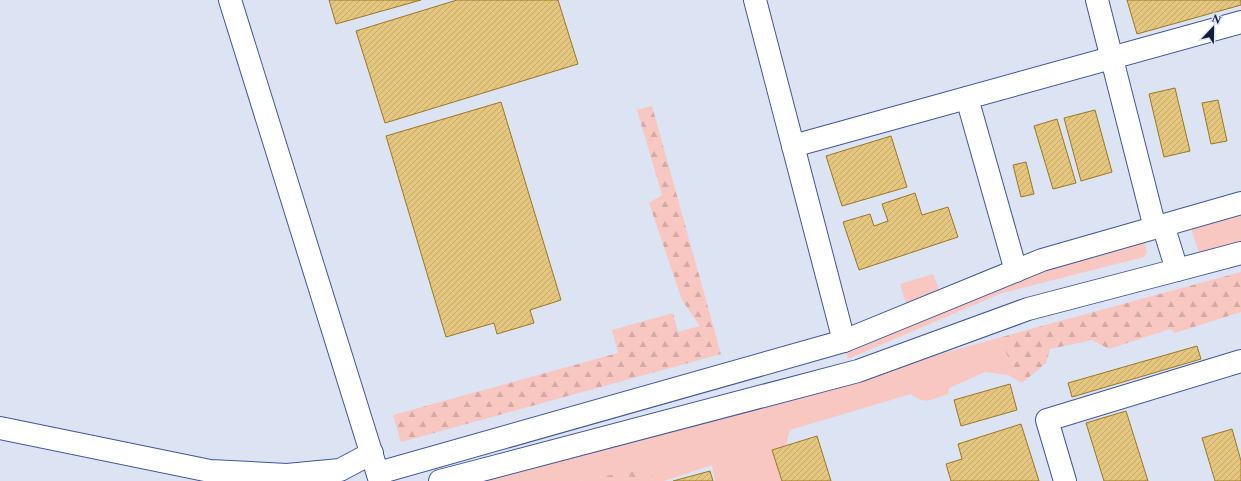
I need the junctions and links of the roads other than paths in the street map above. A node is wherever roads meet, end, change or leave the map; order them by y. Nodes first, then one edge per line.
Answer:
1 (230, 0) edge
2 (755, 0) edge
3 (1097, 0) edge
4 (1241, 22) edge
5 (1112, 58) junction
6 (967, 98) junction
7 (793, 146) junction
8 (1241, 203) edge
9 (1159, 226) junction
10 (1241, 253) edge
11 (1177, 270) junction
12 (1016, 271) junction
13 (844, 341) junction
14 (1241, 361) edge
15 (0, 428) edge
16 (377, 469) edge
17 (440, 481) edge
18 (1065, 481) edge

1 - 16 street
2 - 7 street
3 - 5 street
4 - 5 street
5 - 6 street
5 - 9 street
6 - 7 street
6 - 12 street
7 - 13 street
8 - 9 street
9 - 11 street
9 - 12 street
10 - 11 street
11 - 17 street
12 - 13 street
13 - 16 street
14 - 18 street
15 - 16 street

